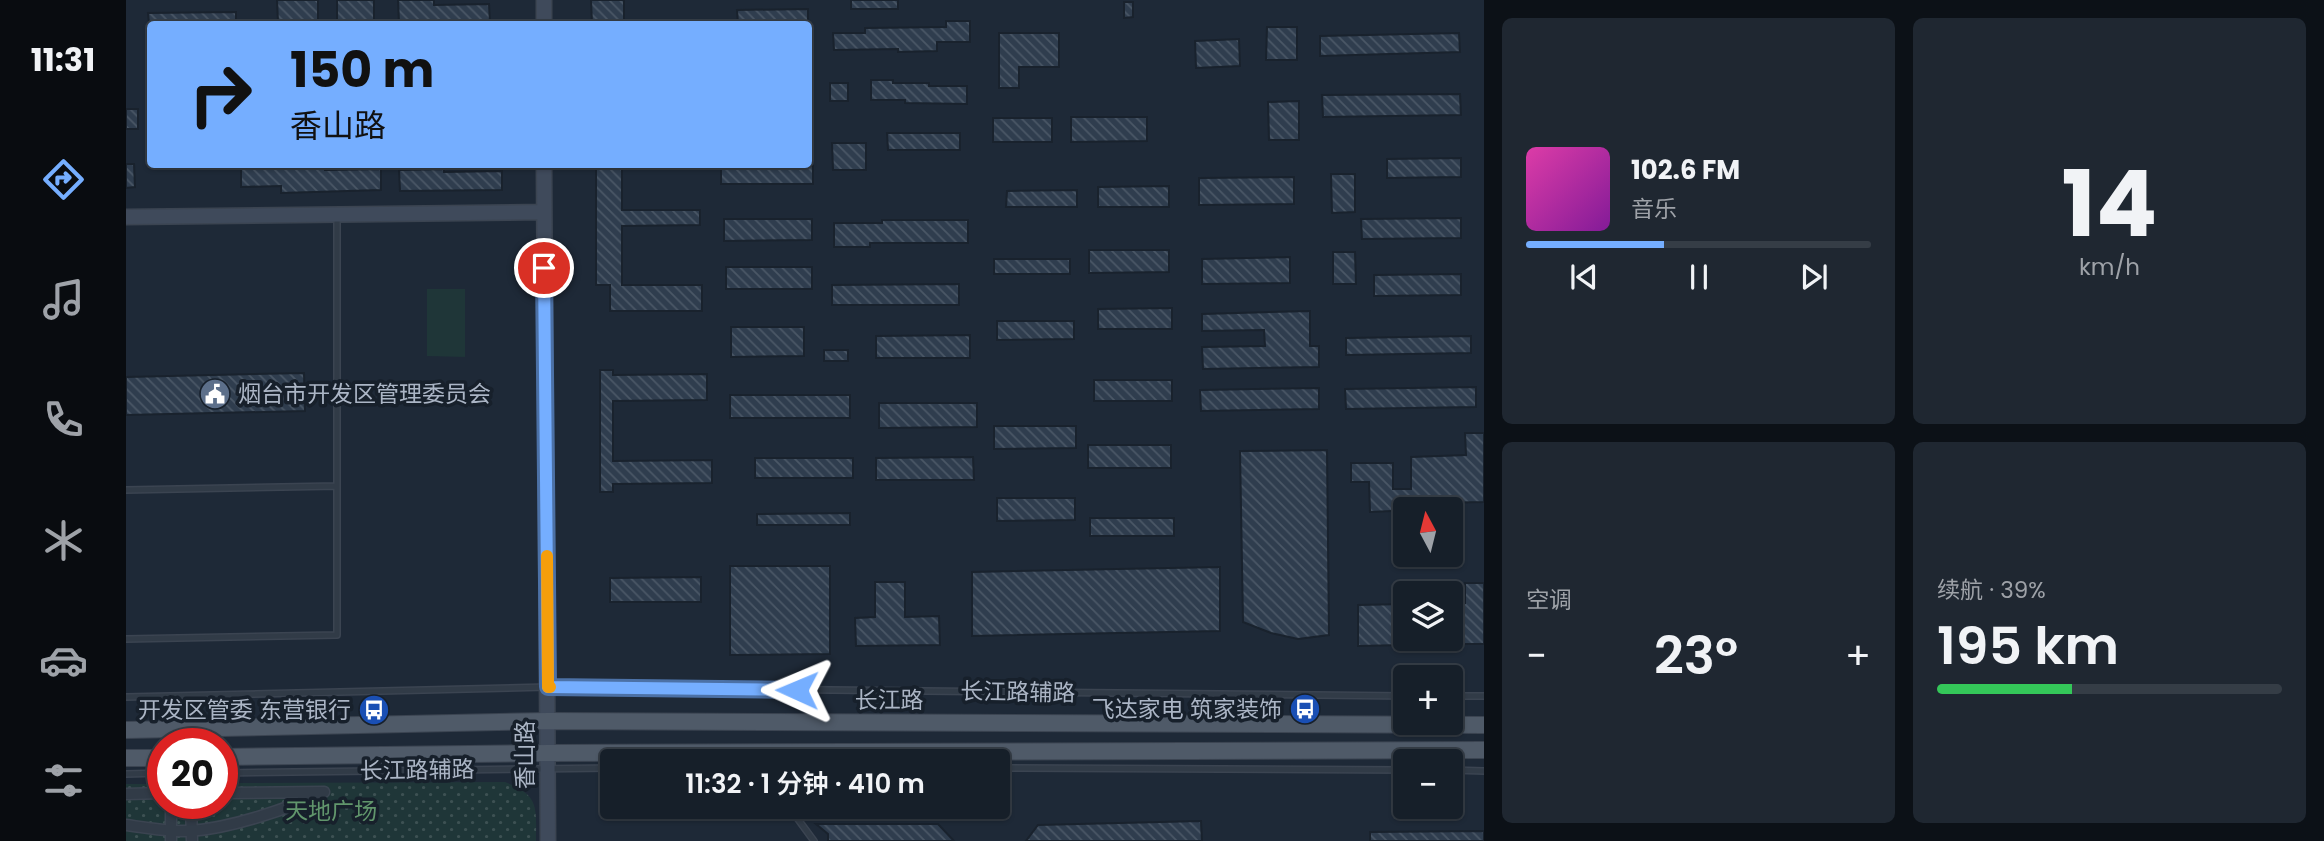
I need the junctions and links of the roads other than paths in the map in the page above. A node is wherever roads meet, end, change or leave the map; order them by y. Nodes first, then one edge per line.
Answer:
1 (544, 0) edge
2 (544, 21) edge
3 (544, 168) edge
4 (544, 212) junction
5 (337, 215) junction
6 (126, 217) edge
7 (337, 486) junction
8 (126, 490) edge
9 (126, 639) edge
10 (548, 687) junction
11 (1393, 696) edge
12 (1463, 696) edge
13 (1484, 696) edge
14 (126, 697) edge
15 (548, 721) junction
16 (1484, 725) edge
17 (126, 730) edge
18 (1484, 750) edge
19 (238, 757) edge
20 (126, 758) edge
21 (147, 758) edge
22 (548, 761) junction
23 (600, 767) edge
24 (1010, 768) edge
25 (1393, 770) edge
26 (1463, 770) edge
27 (1484, 771) edge
28 (238, 772) edge
29 (147, 773) edge
30 (126, 774) edge
31 (147, 793) edge
32 (238, 793) edge
33 (126, 794) edge
34 (798, 819) edge
35 (126, 825) edge
36 (171, 836) edge
37 (192, 836) edge
38 (548, 841) edge
39 (814, 841) edge

1 - 2 street
3 - 4 street, 香山路
4 - 5 street
4 - 10 street, 香山路
5 - 6 street
5 - 7 lane
7 - 8 lane
7 - 9 lane
10 - 11 lane, 长江路辅路
10 - 14 lane, 长江路辅路
10 - 15 street, 香山路
12 - 13 lane
15 - 16 main road, 长江路
15 - 17 main road, 长江路
15 - 22 street, 香山路
18 - 22 main road
19 - 22 main road
20 - 21 main road
22 - 23 lane, 长江路辅路
22 - 28 lane, 长江路辅路
22 - 38 street, 香山路
24 - 25 lane
26 - 27 lane
29 - 30 lane
31 - 33 street
32 - 37 street
34 - 39 lane
35 - 36 street
36 - 37 street

